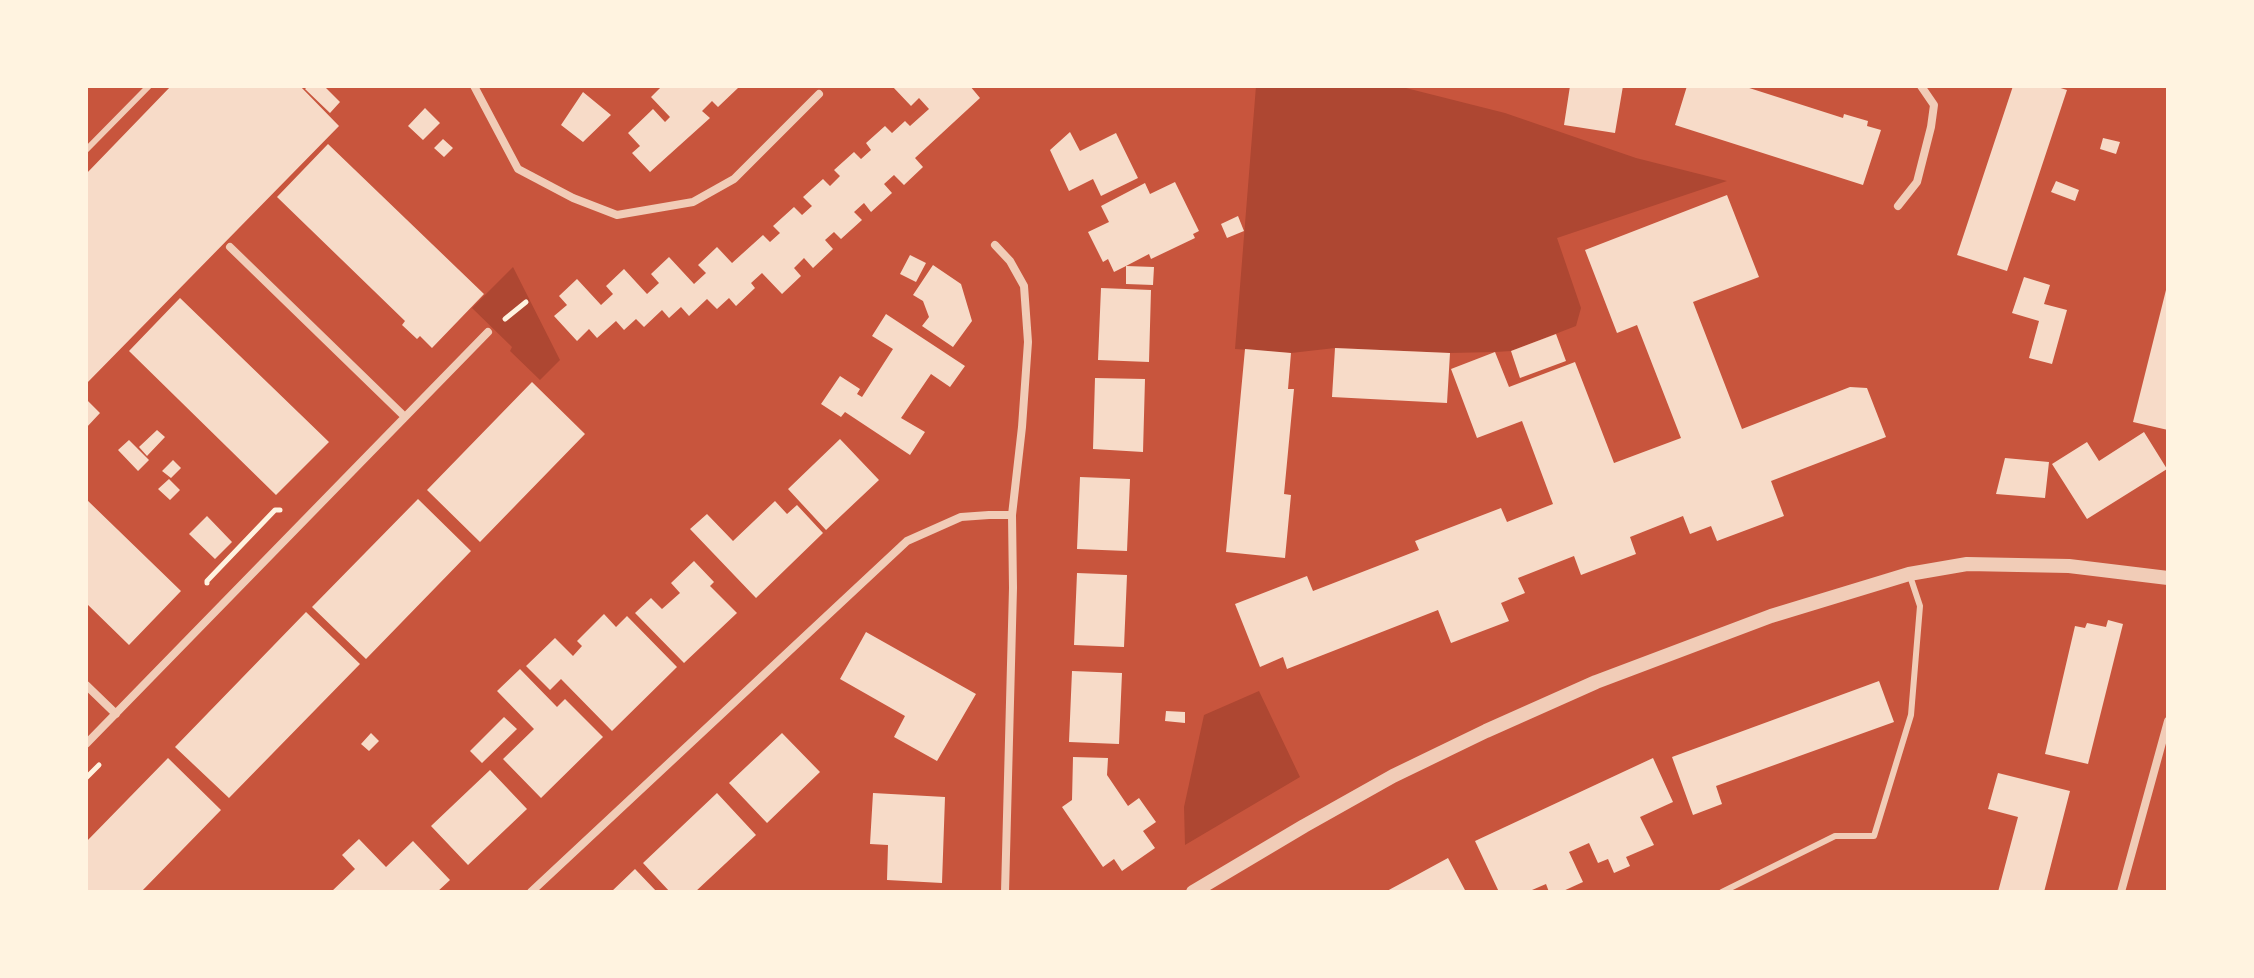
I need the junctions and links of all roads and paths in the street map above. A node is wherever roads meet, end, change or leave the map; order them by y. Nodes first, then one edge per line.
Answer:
1 (149, 86) edge
2 (474, 86) edge
3 (1921, 86) edge
4 (819, 94) dead end
5 (86, 150) edge
6 (1898, 206) dead end
7 (995, 245) dead end
8 (230, 247) dead end
9 (488, 332) dead end
10 (405, 417) junction
11 (287, 510) dead end
12 (1012, 515) junction
13 (1909, 574) junction
14 (2168, 578) edge
15 (207, 592) dead end
16 (86, 685) edge
17 (116, 714) junction
18 (2168, 721) edge
19 (86, 744) edge
20 (531, 892) edge
21 (1005, 892) edge
22 (1193, 892) edge
23 (1722, 892) edge
24 (2121, 892) edge

1 - 5 lane
2 - 4 street
3 - 6 street
7 - 12 street
8 - 10 street
9 - 10 street
10 - 17 street
11 - 15 path
12 - 20 street
12 - 21 street
13 - 14 street
13 - 22 street
13 - 23 lane
16 - 17 street
17 - 19 street
18 - 24 street

